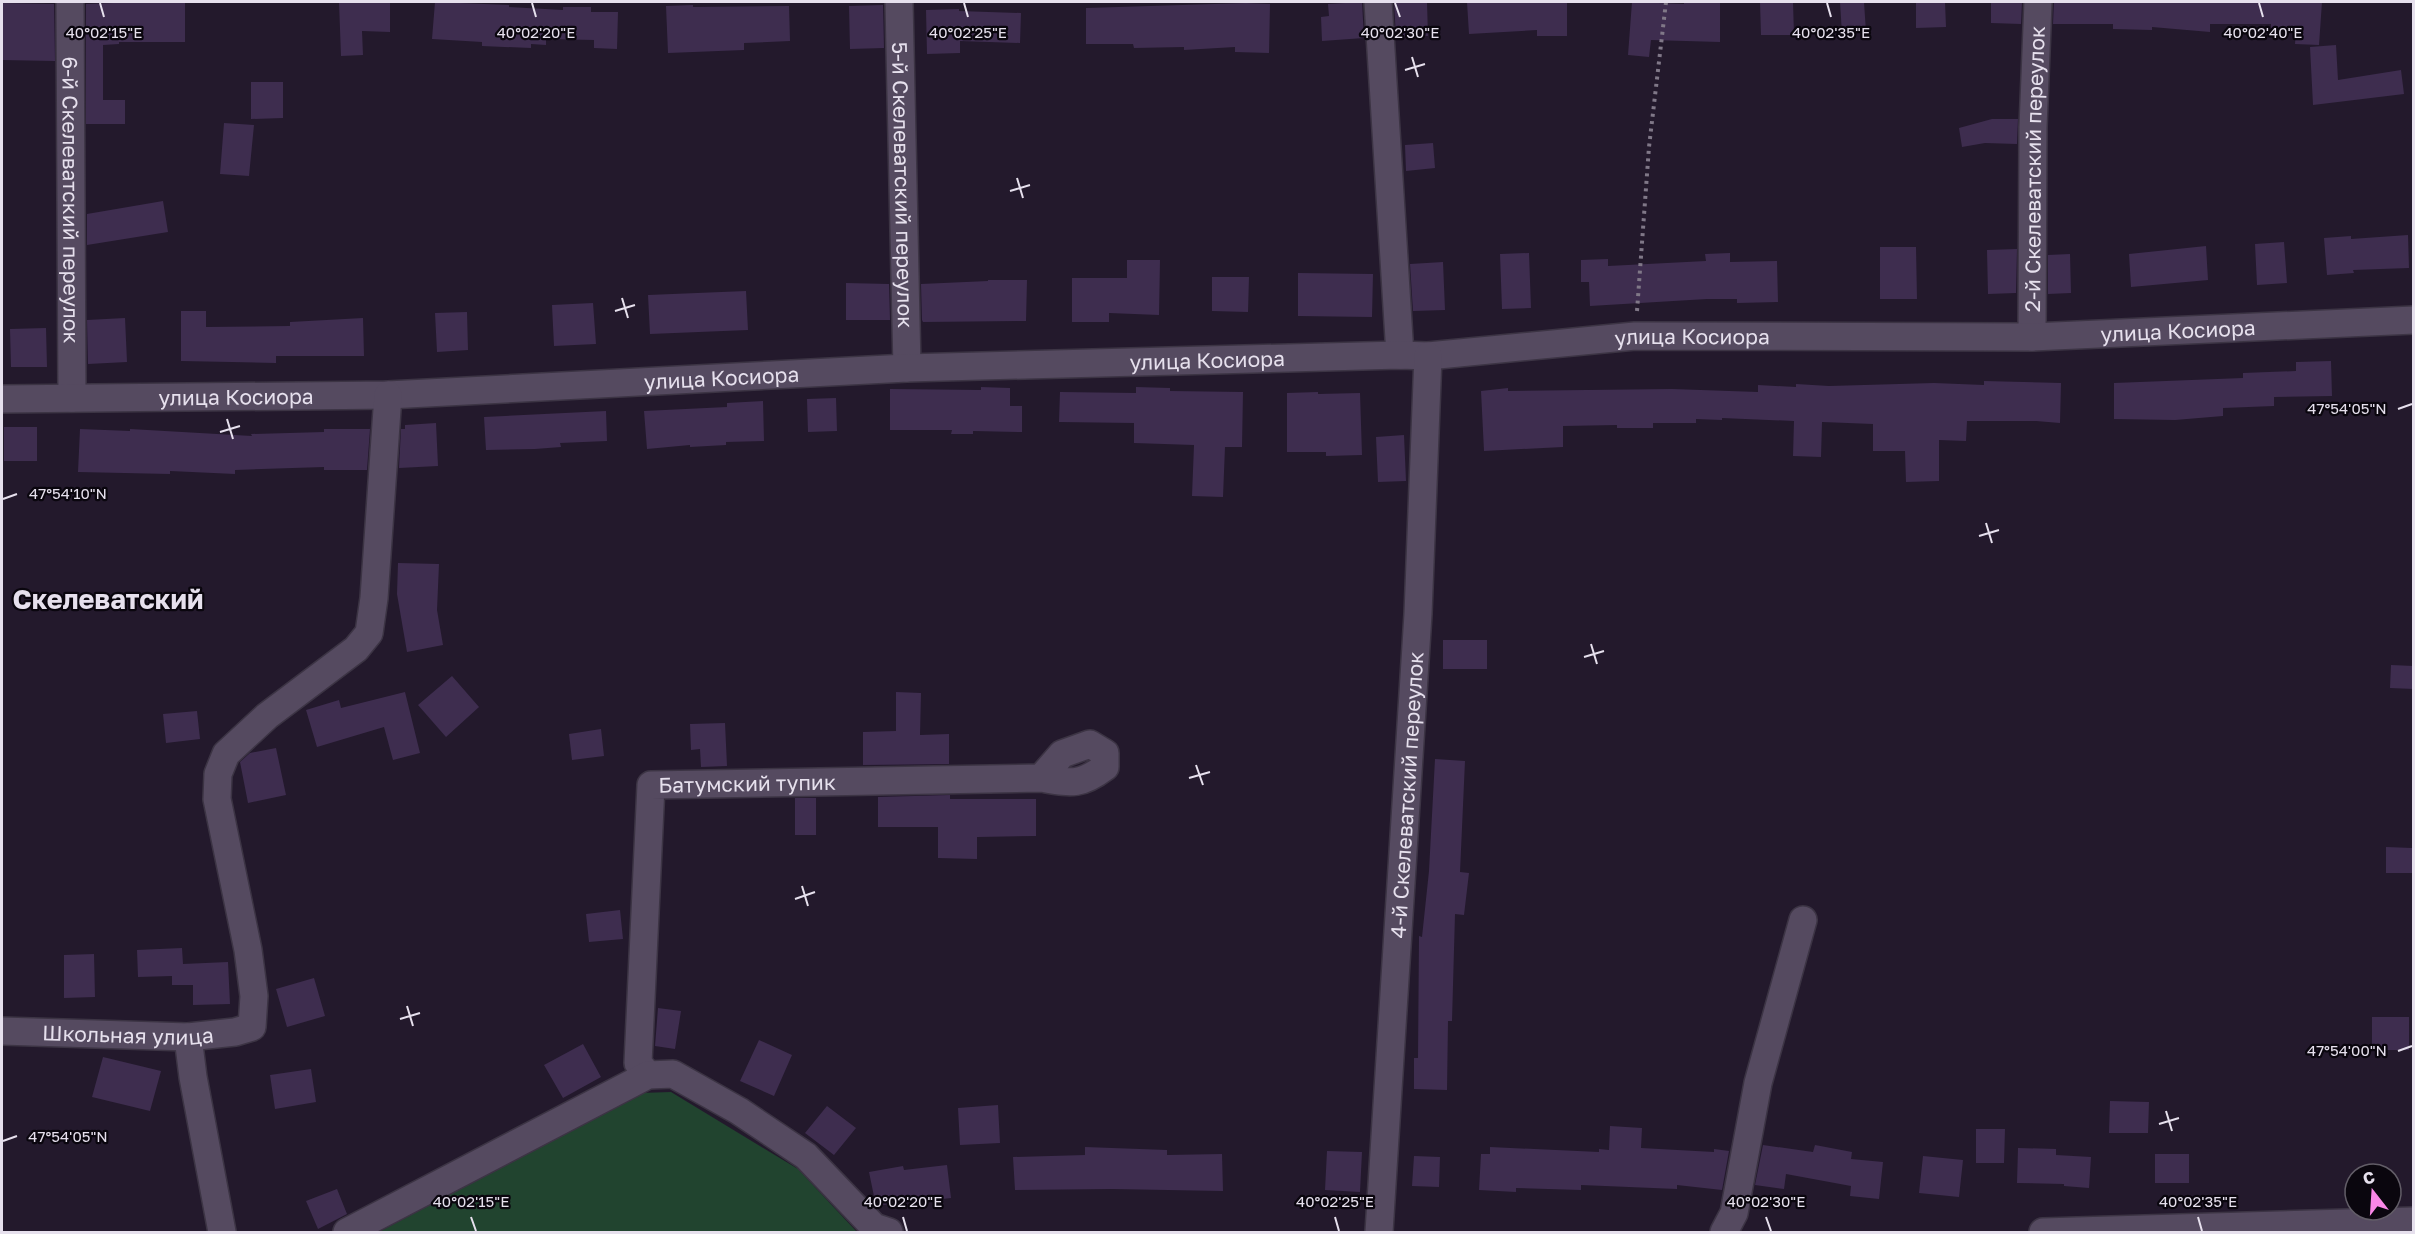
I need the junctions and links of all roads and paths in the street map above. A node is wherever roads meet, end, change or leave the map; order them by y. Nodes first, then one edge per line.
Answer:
1 (70, 2) edge
2 (899, 2) edge
3 (1378, 2) edge
4 (1666, 2) edge
5 (2038, 2) edge
6 (2414, 320) edge
7 (1635, 336) junction
8 (2032, 337) junction
9 (1400, 355) junction
10 (1428, 356) junction
11 (907, 368) junction
12 (388, 395) junction
13 (72, 398) junction
14 (2, 399) edge
15 (1053, 780) dead end
16 (1803, 920) dead end
17 (2, 1031) edge
18 (188, 1037) junction
19 (648, 1075) junction
20 (2414, 1221) edge
21 (879, 1231) edge
22 (222, 1233) edge
23 (347, 1233) edge
24 (1379, 1233) edge
25 (1724, 1233) edge
26 (2043, 1233) edge

1 - 13 street, 6-й Скелеватский переулок
2 - 11 street, 5-й Скелеватский переулок
3 - 9 street
4 - 7 path
5 - 8 street, 2-й Скелеватский переулок
6 - 8 street, улица Косиора
7 - 8 street, улица Косиора
7 - 10 street, улица Косиора
9 - 10 street, улица Косиора
9 - 11 street, улица Косиора
10 - 24 street, 4-й Скелеватский переулок
11 - 12 street, улица Косиора
12 - 13 street, улица Косиора
12 - 18 street, Школьная улица
13 - 14 street, улица Косиора
15 - 19 street, Батумский тупик
16 - 25 street
17 - 18 street, Школьная улица
18 - 22 street
19 - 21 street
19 - 23 street
20 - 26 street

